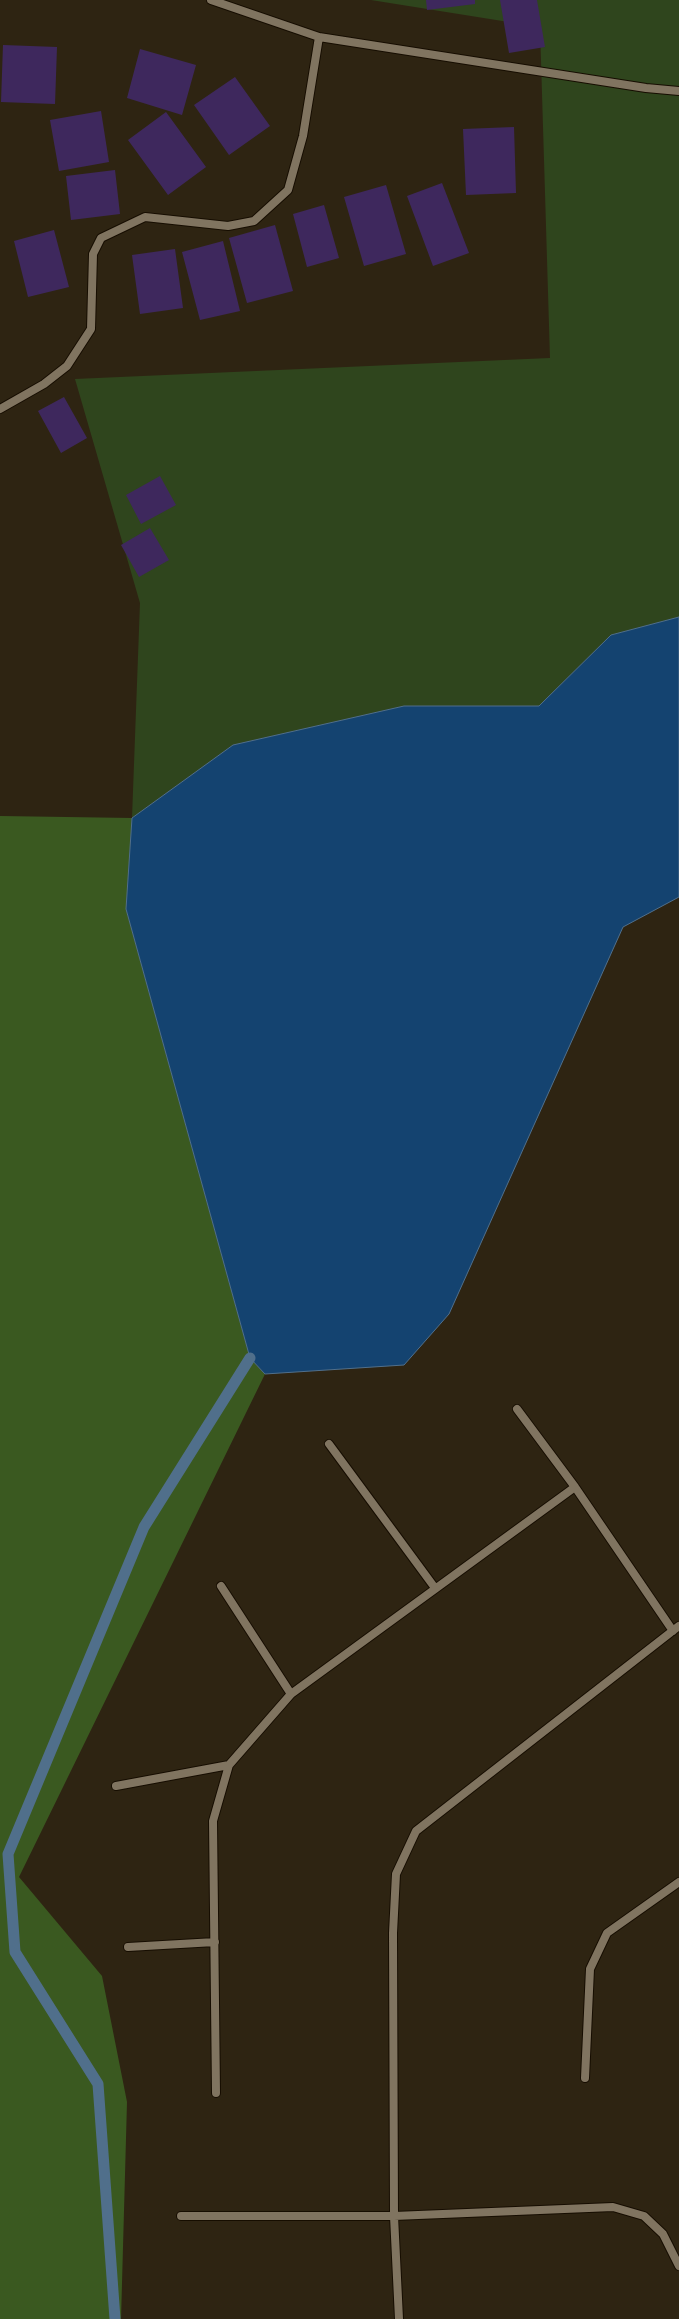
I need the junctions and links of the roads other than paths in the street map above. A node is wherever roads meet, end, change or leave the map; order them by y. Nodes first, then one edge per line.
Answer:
1 (211, 0) edge
2 (319, 37) junction
3 (679, 91) edge
4 (0, 409) edge
5 (517, 1409) dead end
6 (329, 1444) dead end
7 (575, 1487) junction
8 (221, 1586) dead end
9 (435, 1588) junction
10 (676, 1629) edge
11 (291, 1694) junction
12 (229, 1765) junction
13 (116, 1786) dead end
14 (679, 1883) edge
15 (215, 1942) junction
16 (128, 1947) dead end
17 (585, 2078) dead end
18 (216, 2093) dead end
19 (181, 2216) dead end
20 (394, 2216) junction
21 (679, 2266) edge
22 (399, 2319) edge

1 - 2 street
2 - 3 street
2 - 4 street
5 - 7 street
6 - 9 street
7 - 9 street
7 - 10 street
8 - 11 street
9 - 11 street
10 - 20 street
11 - 12 street
12 - 13 street
12 - 15 street
14 - 17 street
15 - 16 street
15 - 18 street
19 - 20 street
20 - 21 street
20 - 22 street

